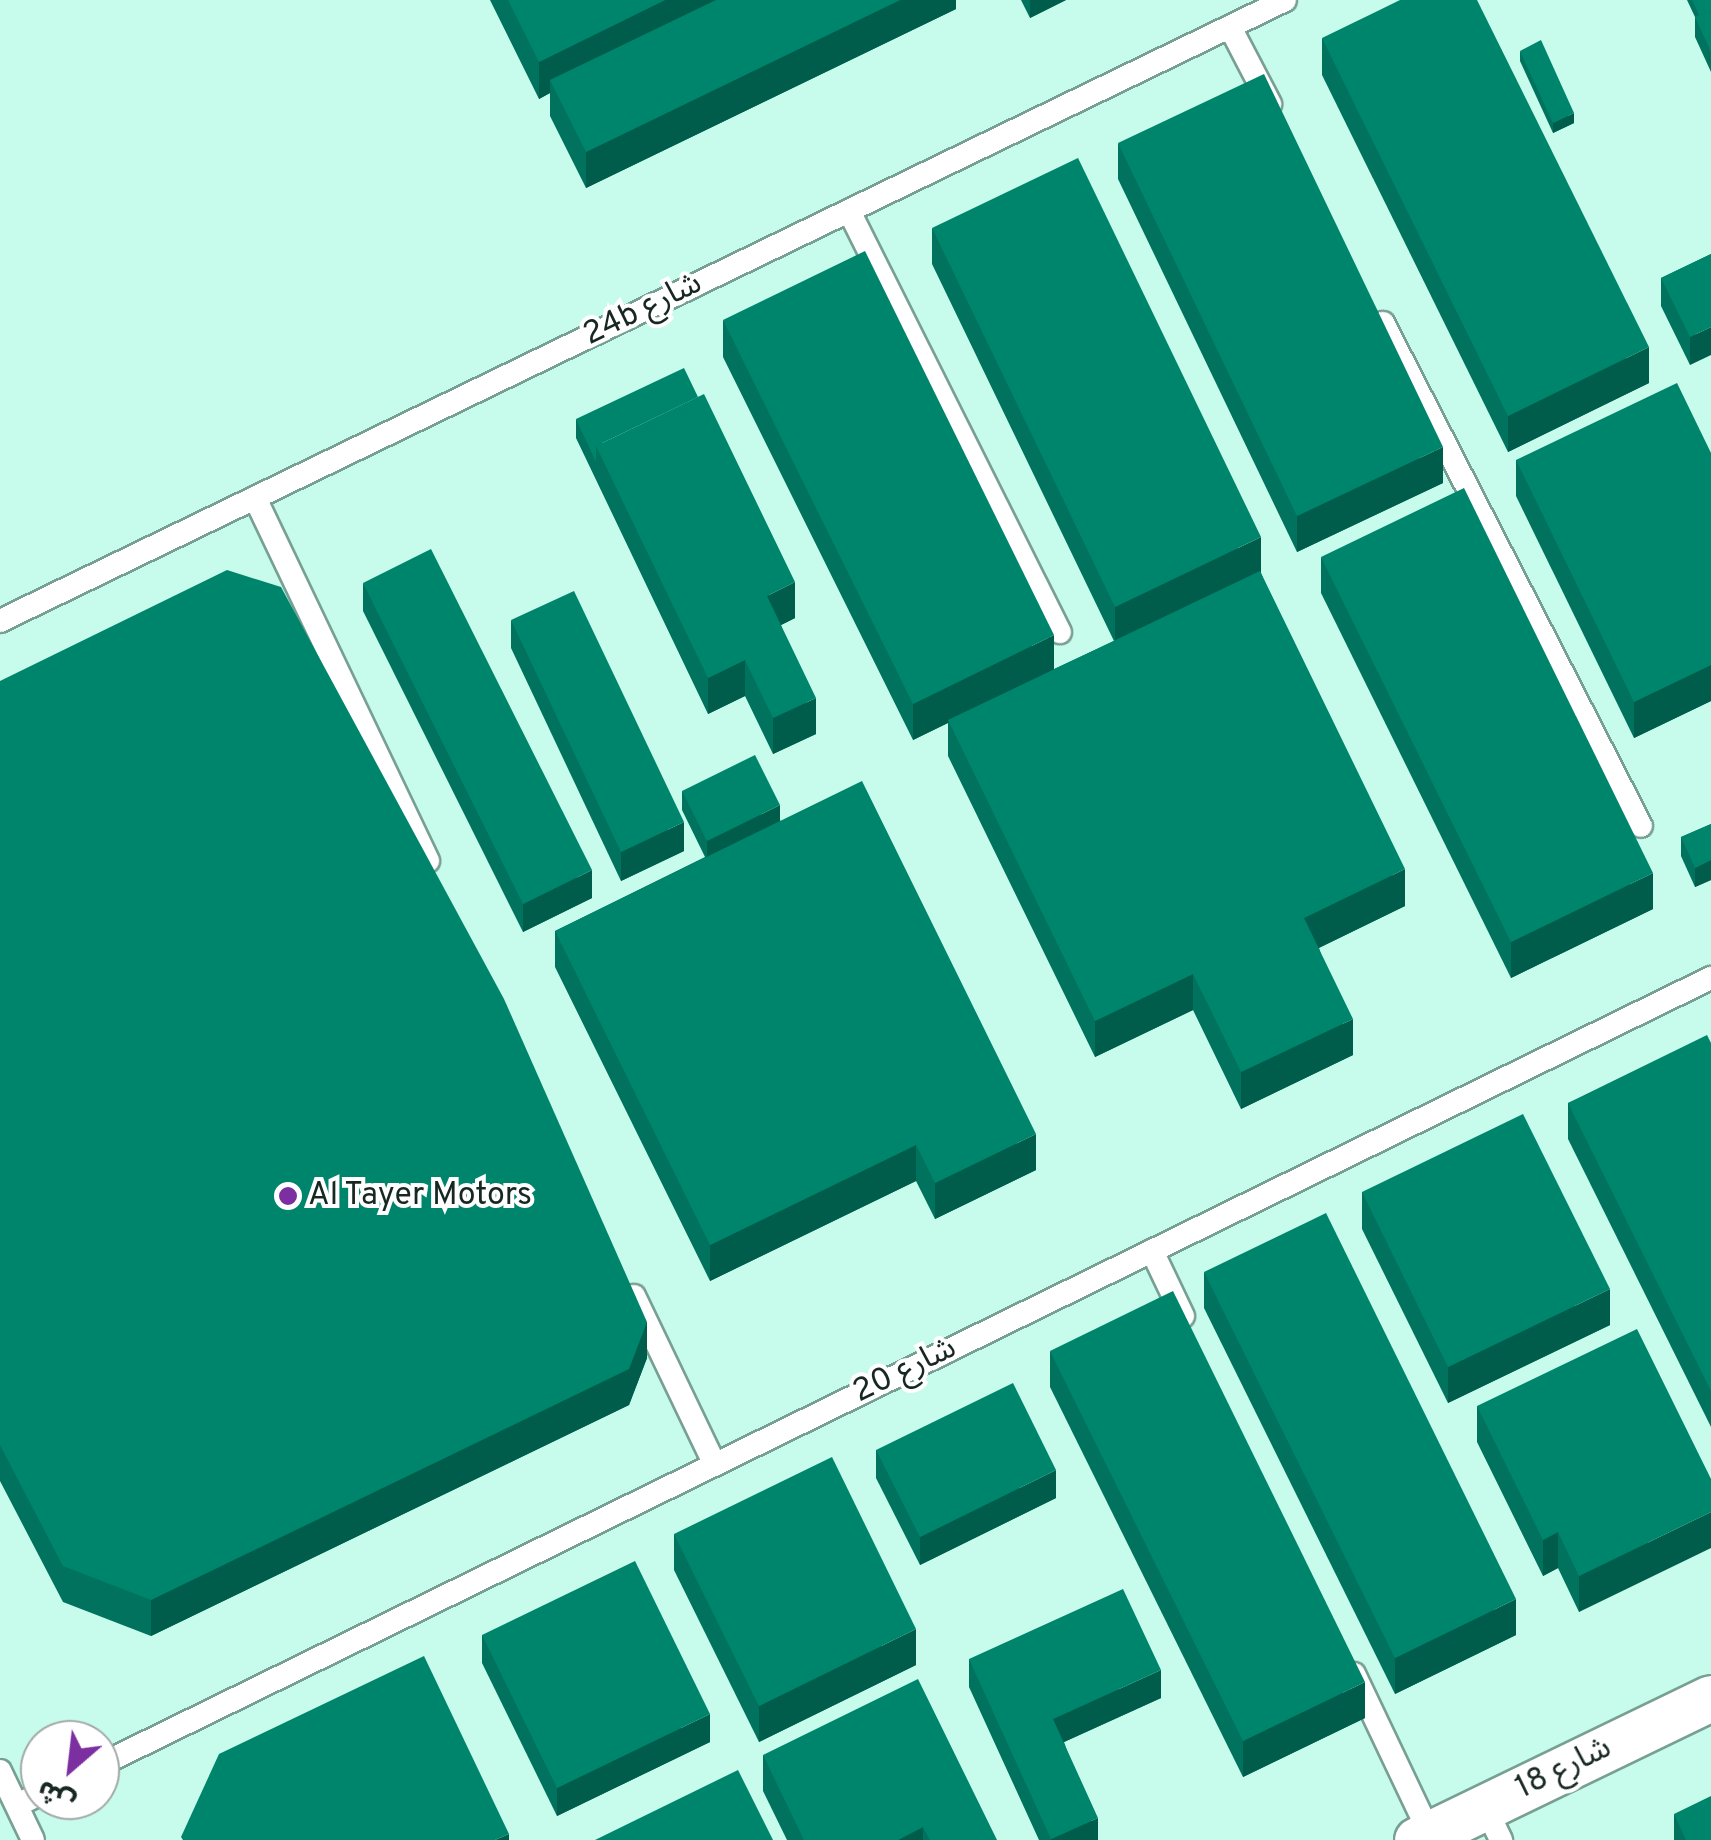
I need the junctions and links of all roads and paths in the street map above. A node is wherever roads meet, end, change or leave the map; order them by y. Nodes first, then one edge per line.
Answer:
1 (1286, 0) edge
2 (1230, 27) junction
3 (1282, 126) edge
4 (850, 210) junction
5 (1372, 301) edge
6 (255, 498) junction
7 (0, 620) edge
8 (1060, 632) dead end
9 (1642, 826) dead end
10 (438, 882) edge
11 (1709, 983) edge
12 (1152, 1250) junction
13 (623, 1272) edge
14 (1195, 1341) edge
15 (715, 1464) junction
16 (1339, 1642) edge
17 (1711, 1698) edge
18 (120, 1755) edge
19 (0, 1770) edge
20 (20, 1804) edge
21 (17, 1806) junction
22 (1493, 1824) edge
23 (1424, 1837) edge
24 (33, 1840) edge

1 - 2 lane, 24b شارع
2 - 3 lane
2 - 4 lane, 24b شارع
4 - 6 lane, 24b شارع
4 - 8 lane
5 - 9 lane
6 - 7 lane, 24b شارع
6 - 10 lane
11 - 12 lane, شارع 20
12 - 14 lane
12 - 15 lane, شارع 20
13 - 15 lane
15 - 18 lane, شارع 20
16 - 23 lane
17 - 22 street, شارع 18
19 - 21 lane
20 - 21 lane
21 - 24 lane
22 - 23 street, شارع 18

